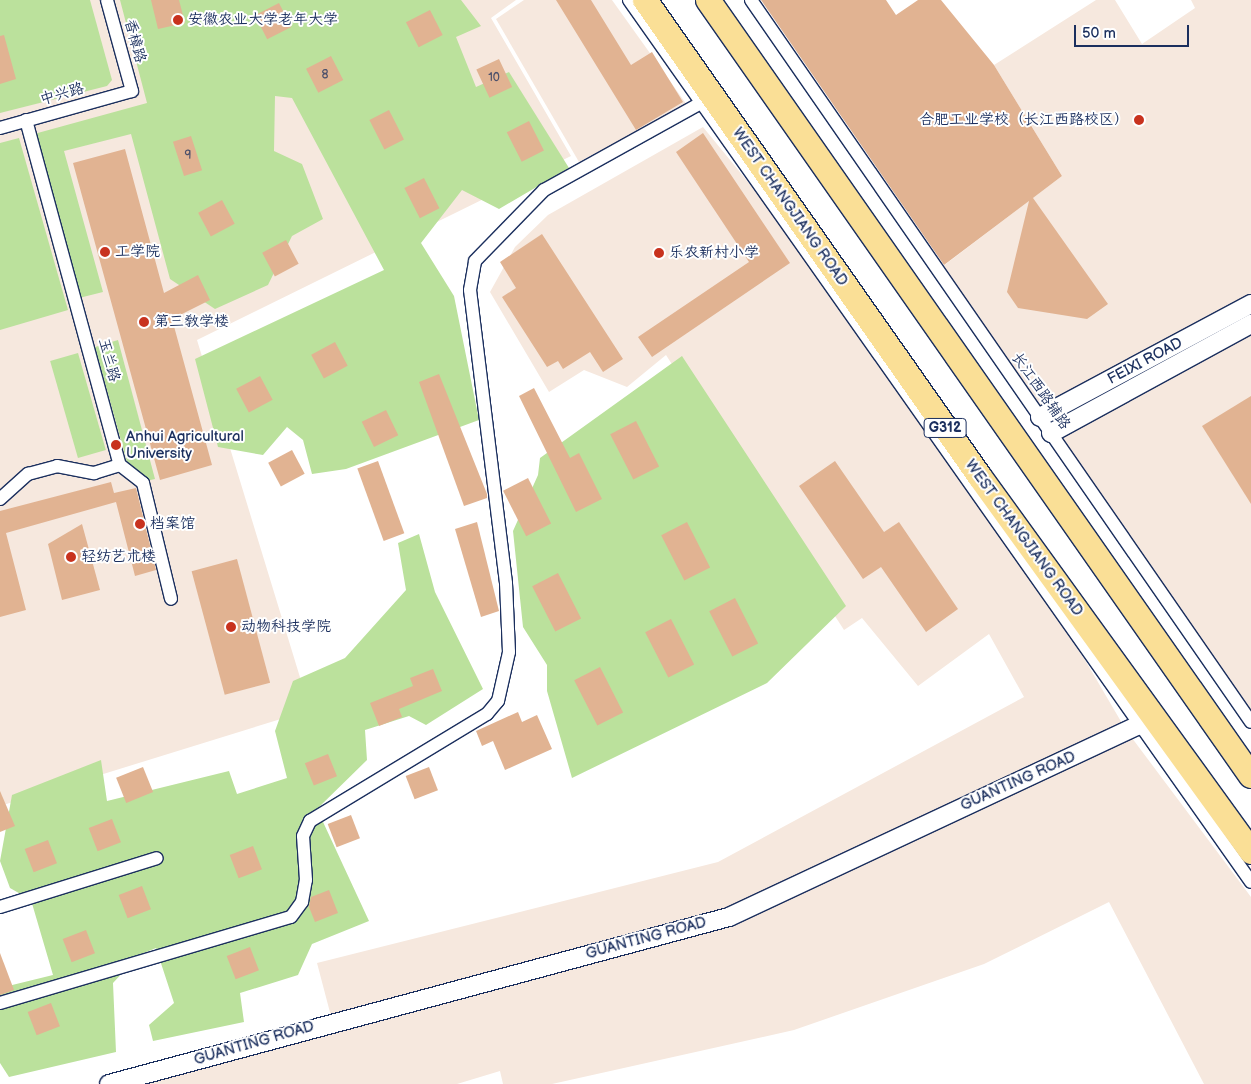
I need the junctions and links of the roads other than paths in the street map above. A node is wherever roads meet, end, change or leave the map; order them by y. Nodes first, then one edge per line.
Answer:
1 (107, 0) edge
2 (630, 0) edge
3 (645, 0) edge
4 (708, 0) edge
5 (751, 0) edge
6 (132, 91) joint
7 (701, 103) junction
8 (26, 120) junction
9 (0, 128) edge
10 (1251, 304) edge
11 (1251, 324) edge
12 (1040, 417) junction
13 (1051, 433) junction
14 (120, 464) junction
15 (0, 499) edge
16 (171, 600) dead end
17 (1145, 720) junction
18 (1251, 722) edge
19 (1251, 776) edge
20 (1251, 852) edge
21 (157, 858) dead end
22 (1251, 882) edge
23 (0, 907) edge
24 (0, 1003) edge
25 (109, 1084) edge

1 - 6 street, 香樟路
2 - 7 street
3 - 17 highway, WEST CHANGJIANG ROAD / G312
4 - 19 highway
5 - 12 street, 长江西路辅路
6 - 8 street, 中兴路
7 - 17 street
7 - 24 street
8 - 9 street, 中兴路
8 - 14 street, 玉兰路
10 - 12 street, FEIXI ROAD
11 - 13 street, FEIXI ROAD
12 - 13 street, 长江西路辅路
13 - 18 street, 长江西路辅路
14 - 15 street
14 - 16 street
17 - 20 highway, WEST CHANGJIANG ROAD / G312
17 - 22 street
17 - 25 street, GUANTING ROAD
21 - 23 street

